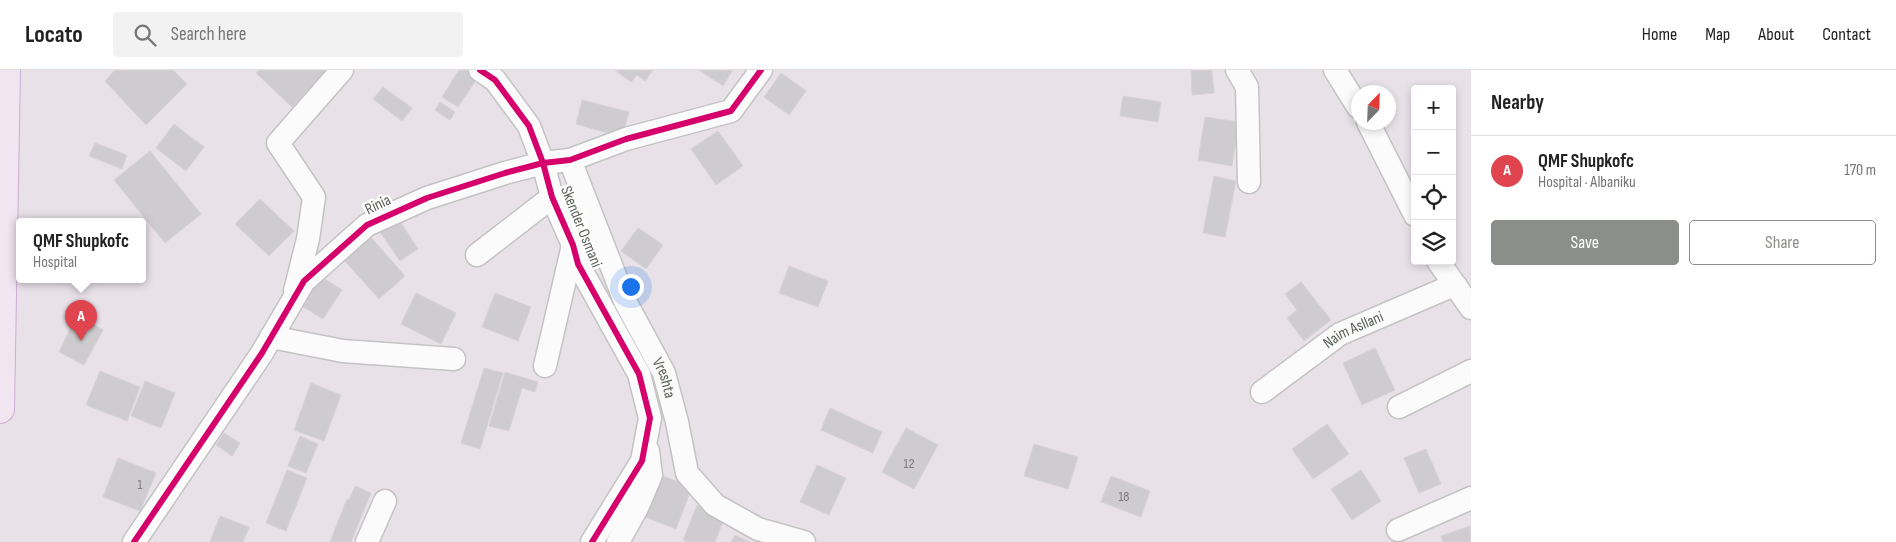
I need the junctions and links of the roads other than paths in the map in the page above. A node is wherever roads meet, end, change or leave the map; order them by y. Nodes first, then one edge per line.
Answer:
1 (6, 70) edge
2 (342, 70) edge
3 (480, 70) edge
4 (761, 70) edge
5 (1237, 70) edge
6 (1335, 70) edge
7 (1351, 96) edge
8 (1372, 130) edge
9 (570, 160) junction
10 (543, 163) junction
11 (1249, 182) dead end
12 (552, 197) junction
13 (1411, 207) edge
14 (573, 245) junction
15 (477, 255) dead end
16 (1441, 265) edge
17 (1456, 286) junction
18 (293, 299) junction
19 (1471, 308) edge
20 (271, 337) junction
21 (454, 359) dead end
22 (545, 366) dead end
23 (1471, 372) edge
24 (1262, 392) dead end
25 (1399, 407) dead end
26 (0, 410) edge
27 (647, 436) junction
28 (1471, 498) edge
29 (385, 501) dead end
30 (1398, 530) dead end
31 (134, 542) edge
32 (367, 542) edge
33 (592, 542) edge
34 (618, 542) edge
35 (804, 542) edge

1 - 26 main road
2 - 18 street, Rinia
3 - 10 street, Skender Osmani
4 - 9 street, Rinia
5 - 11 street
6 - 7 street
8 - 13 street
9 - 10 street, Rinia
9 - 35 street, Vreshta
10 - 12 street, Skender Osmani
10 - 18 street, Rinia
12 - 14 street, Skender Osmani
12 - 15 street, Skender Osmani
14 - 22 street, Skender Osmani
14 - 27 street, Skender Osmani
16 - 17 street
17 - 19 street
17 - 24 street, Naim Asllani
18 - 20 street, Rinia
20 - 21 street
20 - 31 street, Rinia
23 - 25 street
27 - 33 street, Skender Osmani
27 - 34 street, Skender Osmani
28 - 30 street
29 - 32 street

